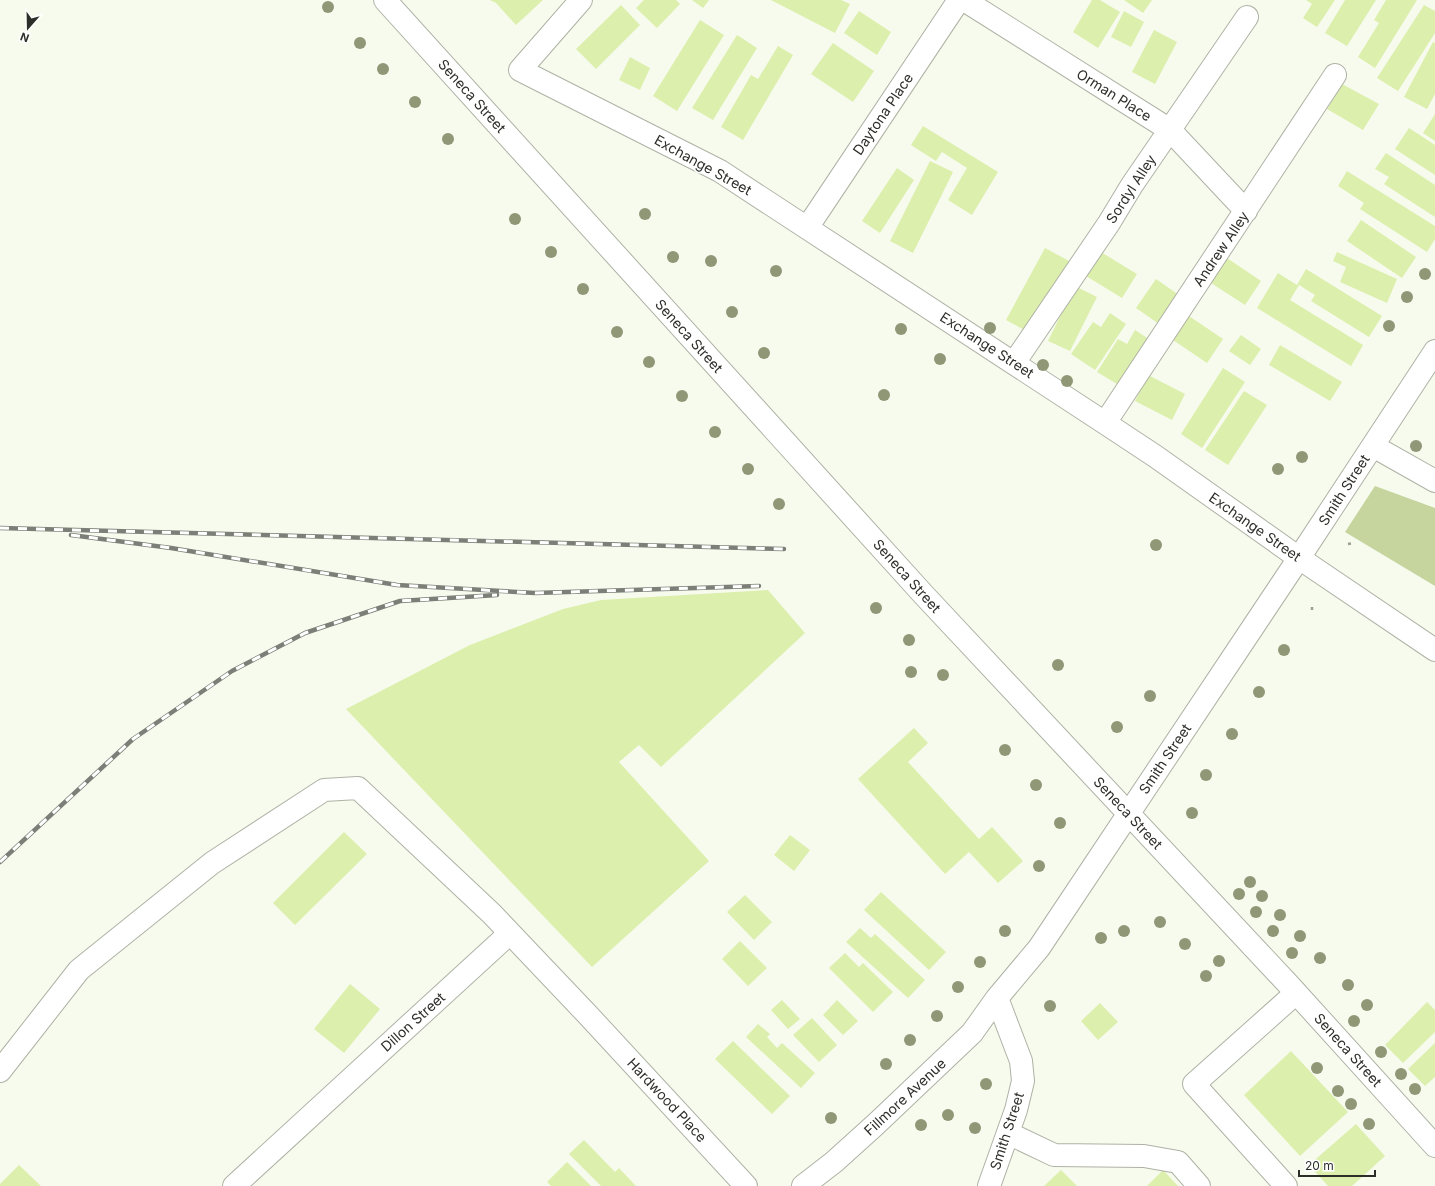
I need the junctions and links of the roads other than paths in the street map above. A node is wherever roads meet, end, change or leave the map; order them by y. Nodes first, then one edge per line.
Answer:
1 (385, 0) edge
2 (581, 0) edge
3 (959, 0) edge
4 (964, 0) edge
5 (1247, 17) dead end
6 (1335, 75) dead end
7 (1170, 130) junction
8 (1246, 211) junction
9 (807, 228) junction
10 (1435, 351) edge
11 (1014, 363) junction
12 (1105, 423) junction
13 (1373, 446) junction
14 (1435, 481) edge
15 (1299, 558) junction
16 (1435, 650) edge
17 (1129, 813) junction
18 (510, 933) junction
19 (1296, 993) junction
20 (997, 998) junction
21 (0, 1071) edge
22 (1008, 1133) junction
23 (1435, 1146) edge
24 (234, 1186) edge
25 (746, 1186) edge
26 (803, 1186) edge
27 (989, 1186) edge
28 (1199, 1186) edge
29 (1286, 1186) edge

1 - 17 street, Seneca Street
2 - 9 street, Exchange Street
3 - 9 street, Daytona Place
4 - 7 street, Orman Place
5 - 7 street, Sordyl Alley
6 - 8 street, Andrew Alley
7 - 8 street, Orman Place
7 - 11 street, Sordyl Alley
8 - 12 street, Andrew Alley
9 - 11 street, Exchange Street
10 - 13 street, Smith Street
11 - 12 street, Exchange Street
12 - 15 street, Exchange Street
13 - 14 street
13 - 15 street, Smith Street
15 - 16 street, Exchange Street
15 - 17 street, Smith Street
17 - 19 street, Seneca Street
17 - 20 street, Smith Street
18 - 21 street
18 - 24 street, Dillon Street
18 - 25 street, Hardwood Place
19 - 23 street, Seneca Street
19 - 29 street
20 - 22 street, Smith Street
20 - 26 street, Fillmore Avenue
22 - 27 street, Smith Street
22 - 28 street

